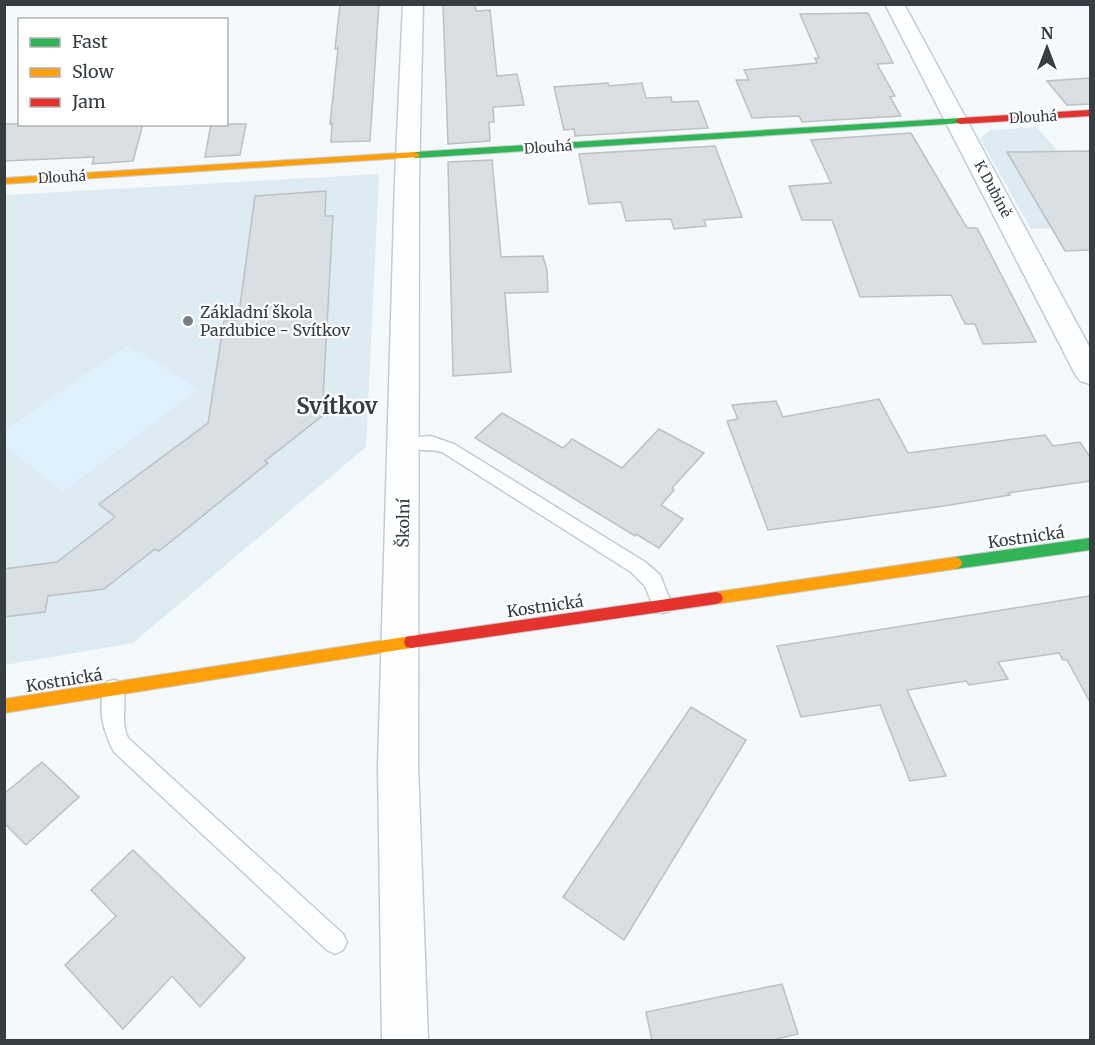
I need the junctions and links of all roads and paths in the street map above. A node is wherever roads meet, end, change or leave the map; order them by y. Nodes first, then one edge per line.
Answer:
1 (413, 4) edge
2 (894, 4) edge
3 (1090, 113) edge
4 (958, 121) junction
5 (408, 156) junction
6 (4, 181) edge
7 (1090, 374) edge
8 (404, 443) junction
9 (1090, 544) edge
10 (662, 605) junction
11 (401, 644) junction
12 (114, 689) junction
13 (4, 706) edge
14 (335, 942) dead end
15 (405, 1041) edge

1 - 5 street, Školní
2 - 4 street, K Dubině
3 - 4 street, Dlouhá
4 - 5 street, Dlouhá
4 - 7 street, K Dubině
5 - 6 street, Dlouhá
5 - 8 street, Školní
8 - 10 lane
8 - 11 street, Školní
9 - 10 street, Kostnická
10 - 11 street, Kostnická
11 - 12 street, Kostnická
11 - 15 street, Školní
12 - 13 street, Kostnická
12 - 14 lane

